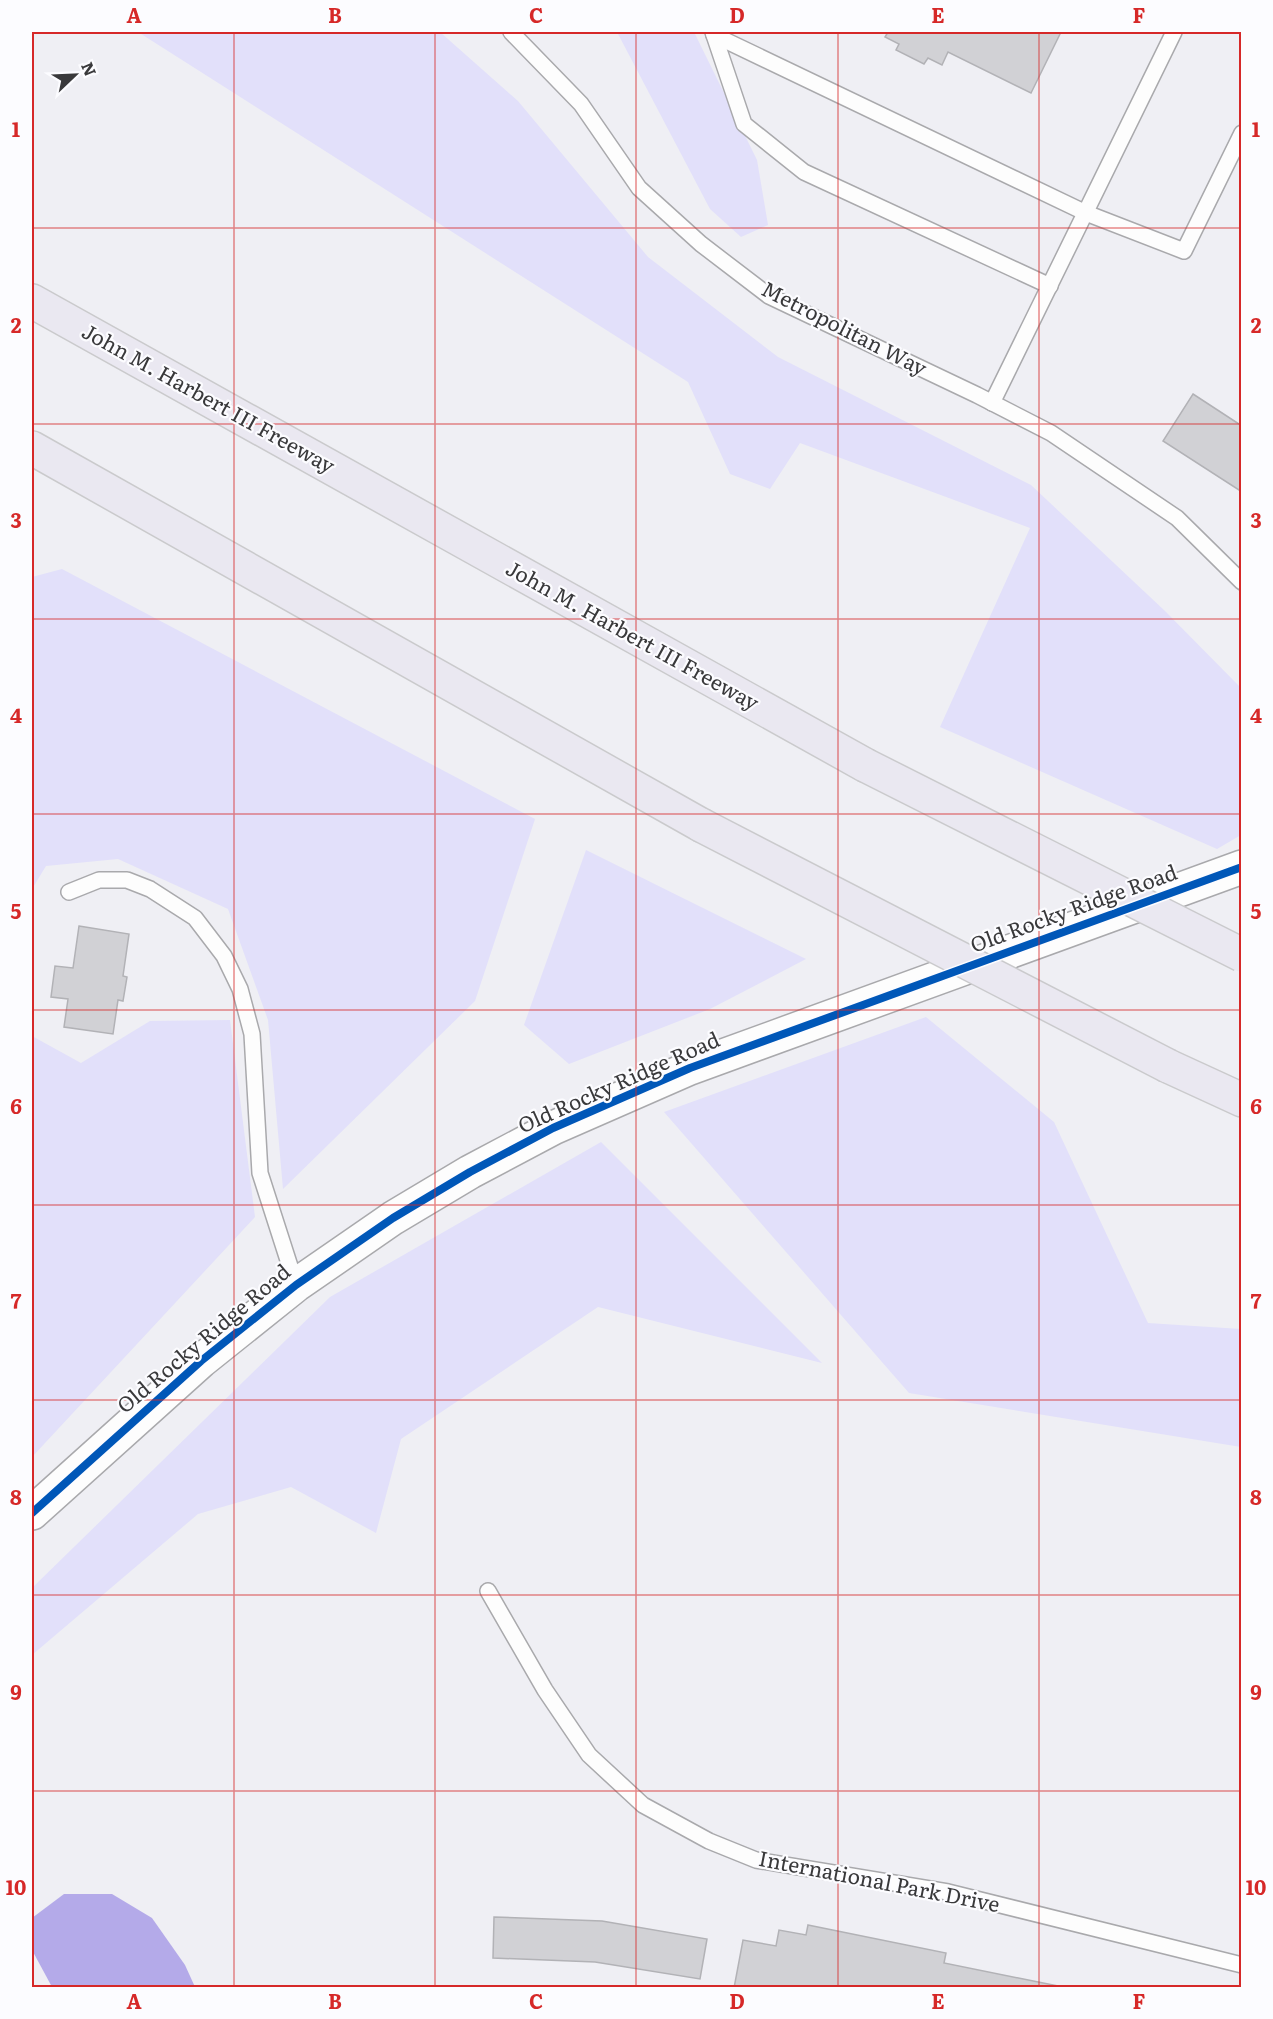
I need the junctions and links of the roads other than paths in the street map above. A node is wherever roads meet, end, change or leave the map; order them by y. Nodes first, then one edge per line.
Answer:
1 (511, 32) edge
2 (1174, 32) edge
3 (713, 33) edge
4 (1242, 133) edge
5 (1086, 213) junction
6 (1050, 286) junction
7 (32, 301) edge
8 (992, 403) junction
9 (32, 448) edge
10 (1242, 582) edge
11 (1242, 867) edge
12 (69, 892) dead end
13 (1242, 955) edge
14 (1242, 1100) edge
15 (296, 1285) junction
16 (32, 1513) edge
17 (488, 1592) dead end
18 (1242, 1965) edge

1 - 8 lane, Metropolitan Way
2 - 5 lane
3 - 5 lane
3 - 6 lane
4 - 5 lane
5 - 6 lane
6 - 8 lane
7 - 13 highway, John M. Harbert III Freeway, bridge
8 - 10 lane, Metropolitan Way
9 - 14 highway, bridge
11 - 15 street, Old Rocky Ridge Road
12 - 15 lane
15 - 16 street, Old Rocky Ridge Road
17 - 18 lane, International Park Drive

